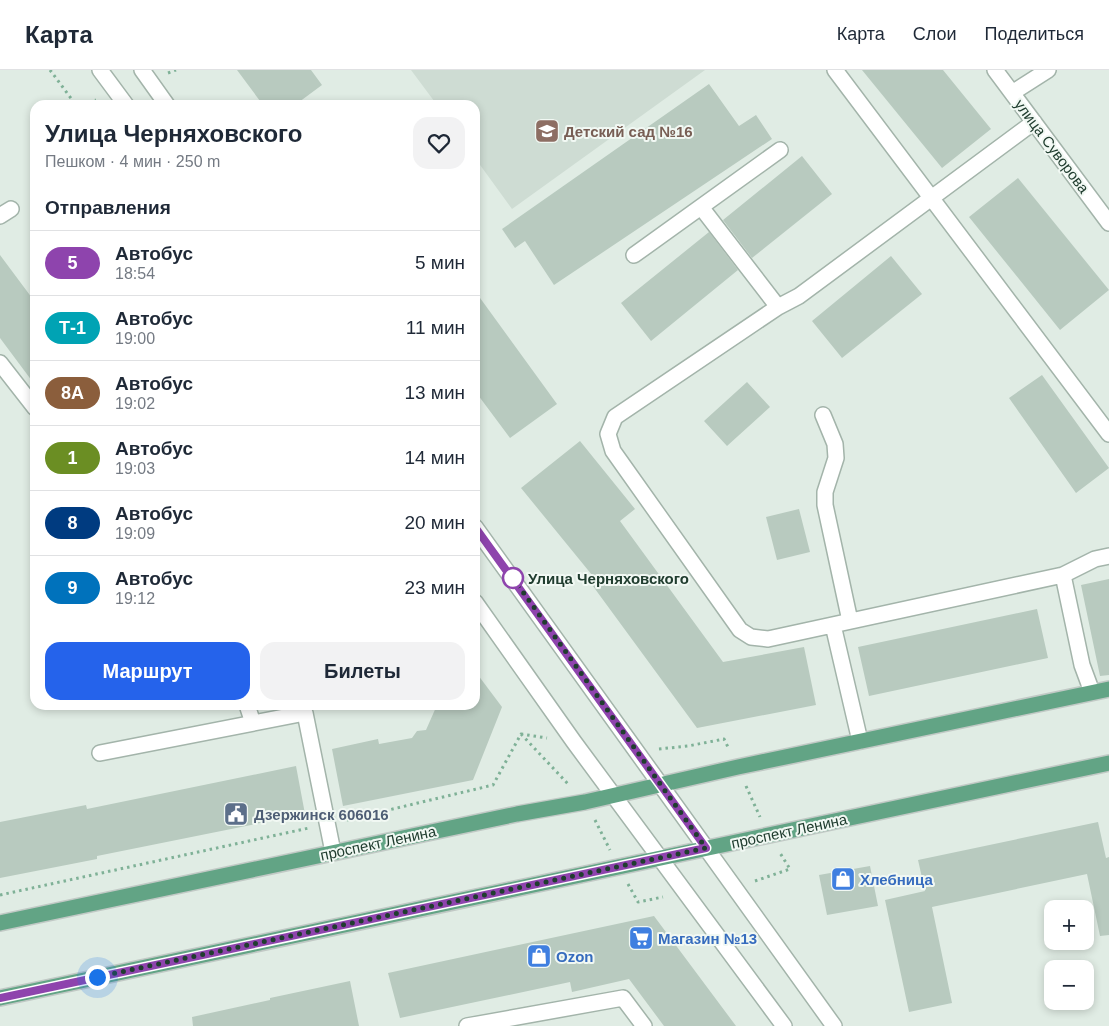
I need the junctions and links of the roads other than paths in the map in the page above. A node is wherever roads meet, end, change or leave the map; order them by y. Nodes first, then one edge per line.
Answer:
1 (100, 70) edge
2 (142, 70) edge
3 (834, 70) edge
4 (995, 70) edge
5 (1048, 70) edge
6 (1012, 93) junction
7 (122, 100) edge
8 (163, 100) edge
9 (1034, 122) junction
10 (780, 150) dead end
11 (930, 199) junction
12 (701, 207) junction
13 (1108, 218) edge
14 (634, 255) dead end
15 (778, 308) junction
16 (0, 362) edge
17 (30, 401) edge
18 (823, 415) dead end
19 (1109, 434) edge
20 (480, 534) edge
21 (1109, 556) edge
22 (1063, 575) junction
23 (480, 609) edge
24 (850, 621) junction
25 (833, 625) junction
26 (1109, 689) edge
27 (1092, 692) junction
28 (248, 710) edge
29 (252, 723) junction
30 (860, 741) junction
31 (100, 753) dead end
32 (1109, 763) edge
33 (660, 784) junction
34 (614, 796) junction
35 (706, 848) junction
36 (333, 852) junction
37 (660, 857) junction
38 (0, 922) edge
39 (0, 998) edge
40 (467, 1026) edge
41 (644, 1026) edge
42 (784, 1026) edge
43 (834, 1026) edge

1 - 7 street
2 - 8 street
3 - 11 street
4 - 6 street, улица Суворова
5 - 6 street
6 - 9 street, улица Суворова
9 - 11 street
9 - 13 street, улица Суворова
10 - 12 street
11 - 15 street
11 - 19 street
12 - 14 street
12 - 15 street
15 - 25 street
16 - 17 street
18 - 24 street
20 - 33 street
21 - 22 street
22 - 24 street
22 - 27 street
23 - 34 street
24 - 25 street
25 - 30 street
26 - 27 main road, проспект Ленина
27 - 30 main road, проспект Ленина
28 - 29 street
29 - 31 street
29 - 36 street
30 - 33 main road, проспект Ленина
32 - 35 main road, проспект Ленина
33 - 34 main road, проспект Ленина
33 - 35 street
34 - 36 main road, проспект Ленина
34 - 37 street
35 - 37 main road, проспект Ленина
35 - 43 street
36 - 38 main road, проспект Ленина
37 - 39 main road, проспект Ленина
37 - 42 street
40 - 41 street

